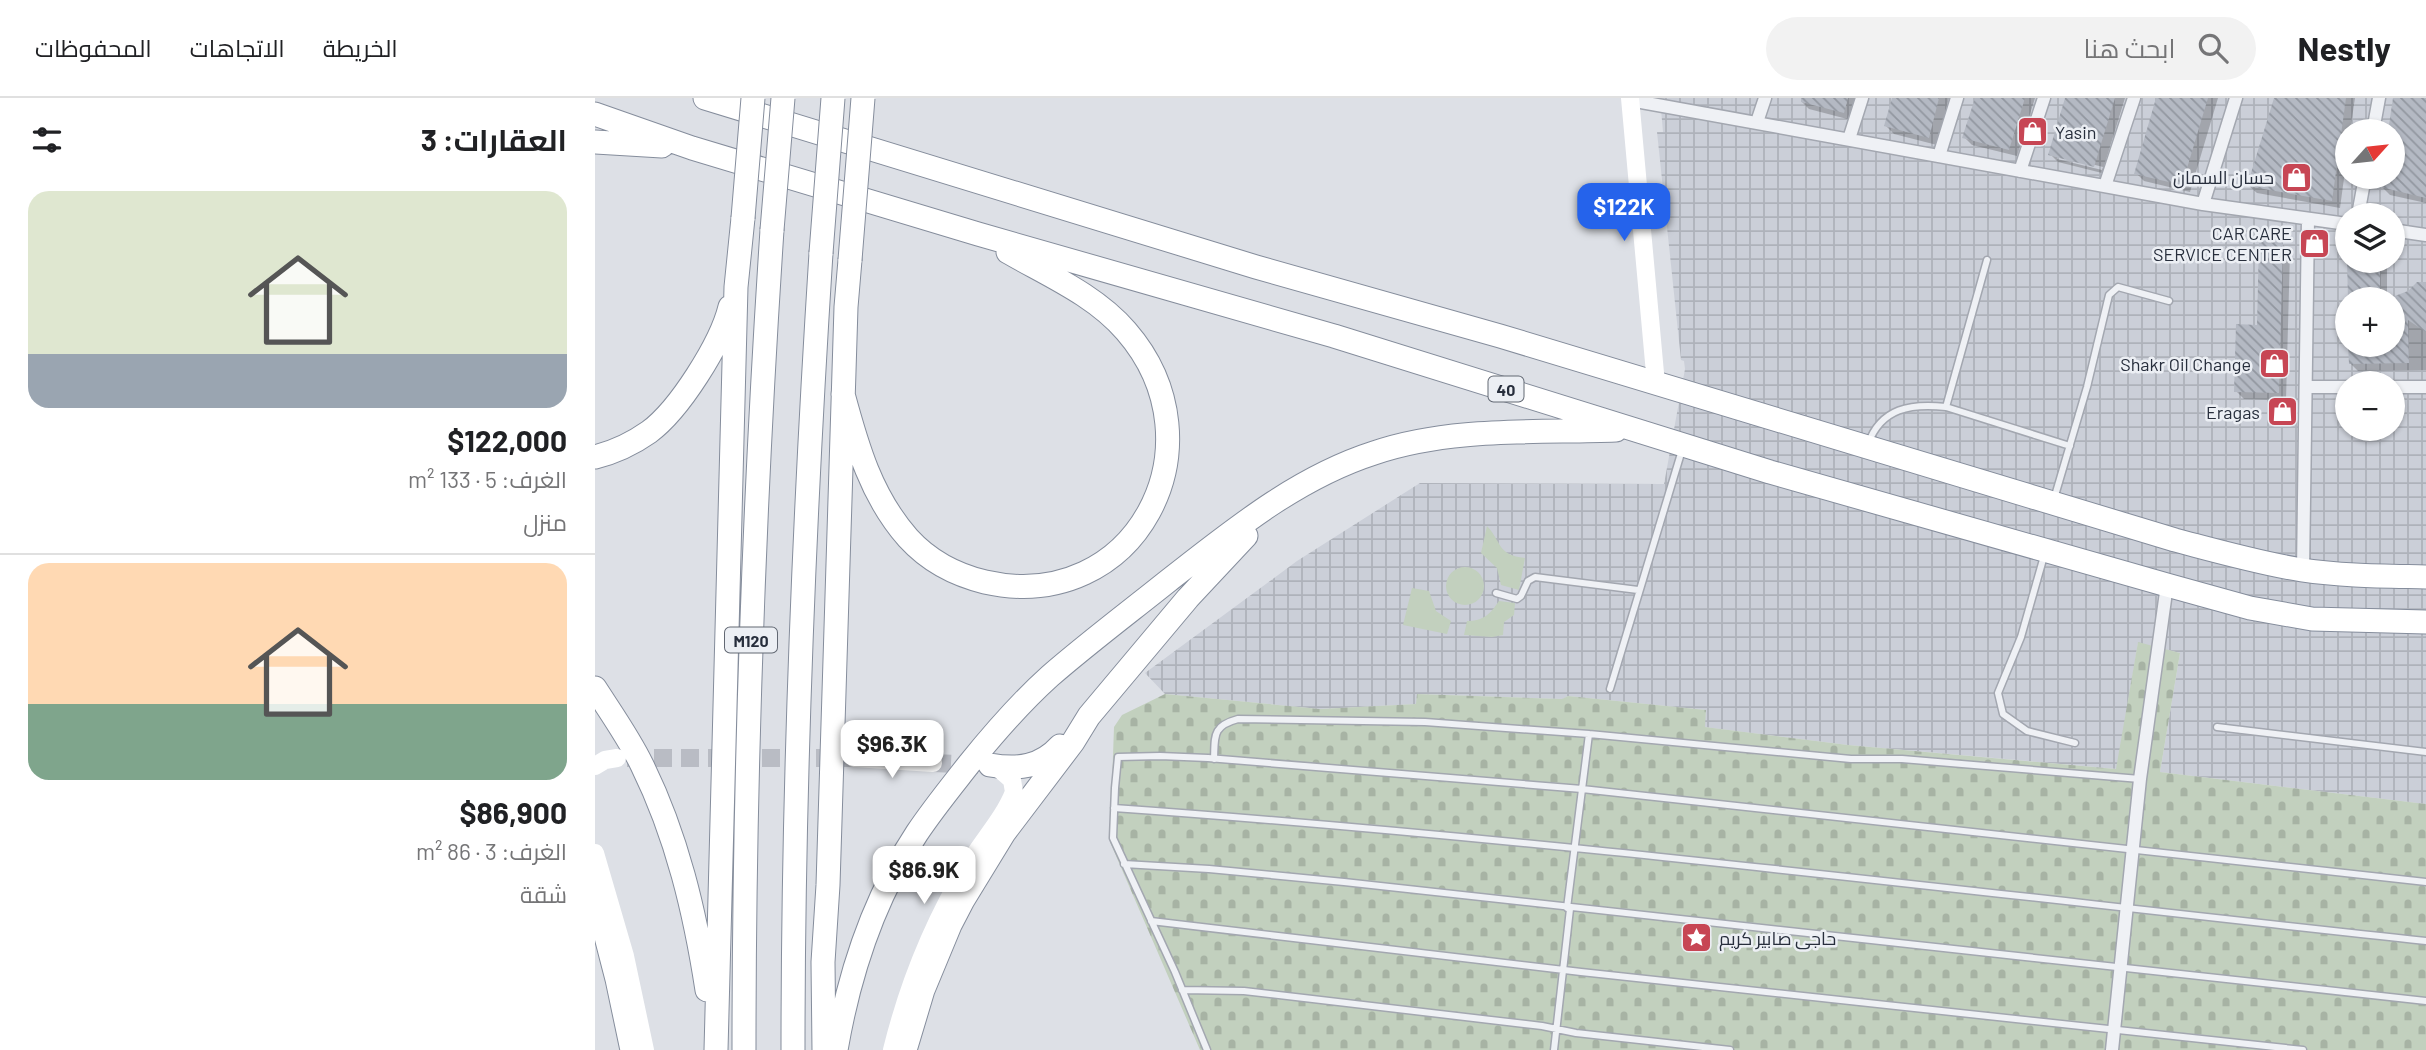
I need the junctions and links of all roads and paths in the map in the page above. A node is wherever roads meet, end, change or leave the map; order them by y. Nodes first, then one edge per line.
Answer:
1 (705, 98) edge
2 (753, 98) edge
3 (783, 98) edge
4 (833, 98) edge
5 (863, 98) edge
6 (1765, 98) edge
7 (1862, 98) edge
8 (1957, 98) edge
9 (2044, 98) edge
10 (2134, 98) edge
11 (2236, 98) edge
12 (2379, 98) edge
13 (1630, 99) edge
14 (595, 114) edge
15 (2375, 119) edge
16 (1758, 122) junction
17 (1849, 139) junction
18 (595, 142) edge
19 (692, 148) junction
20 (1939, 156) junction
21 (2020, 170) junction
22 (2105, 186) junction
23 (2203, 204) junction
24 (2308, 219) junction
25 (2335, 222) edge
26 (2405, 232) edge
27 (978, 234) junction
28 (2426, 235) edge
29 (1987, 260) dead end
30 (736, 287) junction
31 (2169, 301) dead end
32 (1656, 384) junction
33 (2307, 387) junction
34 (2335, 387) edge
35 (2405, 387) edge
36 (2426, 387) edge
37 (843, 394) junction
38 (1946, 407) junction
39 (1636, 429) junction
40 (1684, 445) junction
41 (2070, 446) junction
42 (1867, 449) junction
43 (595, 457) edge
44 (1304, 485) junction
45 (2052, 505) junction
46 (2045, 551) junction
47 (2303, 570) junction
48 (2426, 577) edge
49 (2167, 585) junction
50 (1638, 590) junction
51 (1496, 593) dead end
52 (2426, 622) edge
53 (595, 688) edge
54 (1610, 689) dead end
55 (1089, 716) junction
56 (2217, 727) dead end
57 (1589, 734) junction
58 (2075, 743) dead end
59 (2426, 752) edge
60 (617, 758) tunnel mouth
61 (854, 758) tunnel mouth
62 (1215, 759) junction
63 (933, 763) tunnel mouth
64 (595, 766) edge
65 (993, 766) joint
66 (2140, 779) junction
67 (1582, 789) junction
68 (1114, 808) junction
69 (1574, 848) junction
70 (2133, 849) junction
71 (595, 853) edge
72 (1124, 864) junction
73 (2426, 882) edge
74 (595, 894) edge
75 (1569, 909) junction
76 (2127, 909) junction
77 (1151, 921) junction
78 (2426, 941) edge
79 (2120, 968) junction
80 (1563, 970) junction
81 (1182, 990) junction
82 (2426, 1001) edge
83 (1556, 1028) junction
84 (2114, 1029) junction
85 (632, 1050) edge
86 (645, 1050) edge
87 (716, 1050) edge
88 (744, 1050) edge
89 (793, 1050) edge
90 (824, 1050) edge
91 (836, 1050) edge
92 (892, 1050) edge
93 (905, 1050) edge
94 (1207, 1050) edge
95 (1554, 1050) edge
96 (1730, 1050) edge
97 (2112, 1050) edge
98 (2303, 1050) edge

1 - 32 highway
2 - 30 highway, bridge
3 - 88 highway, M120, bridge
4 - 89 highway, M120, bridge
5 - 37 highway, bridge
6 - 16 street
7 - 17 street
8 - 20 street
9 - 21 street
10 - 22 street
11 - 23 street
12 - 15 street
13 - 16 street
13 - 32 street
14 - 19 highway, 40
16 - 17 street
17 - 20 street
18 - 19 highway
19 - 27 highway, 40
20 - 21 street
21 - 22 street
22 - 23 street
23 - 24 street
24 - 25 street
24 - 33 street
26 - 28 street
27 - 37 highway
27 - 39 highway, 40
29 - 38 lane
30 - 43 highway
30 - 87 highway
31 - 41 lane
32 - 42 highway
33 - 34 street
33 - 47 street
35 - 36 street
37 - 90 highway
38 - 41 lane
38 - 42 lane
39 - 40 highway, 40
39 - 44 highway
40 - 46 highway, 40
40 - 50 lane
41 - 45 lane
42 - 45 highway
44 - 55 highway
44 - 91 highway
45 - 47 highway
46 - 49 highway, 40
46 - 58 lane
47 - 48 highway
49 - 52 highway, 40
49 - 66 street
50 - 51 lane
50 - 54 lane
53 - 87 highway
55 - 65 highway
55 - 93 highway
56 - 59 lane
57 - 62 lane
57 - 66 lane
57 - 67 lane
60 - 64 street
61 - 63 street
62 - 67 lane
62 - 68 lane
65 - 92 street
66 - 70 street
67 - 69 lane
67 - 70 lane
68 - 69 lane
68 - 72 lane
69 - 75 lane
69 - 76 lane
70 - 73 lane
70 - 76 street
71 - 86 street
72 - 75 lane
72 - 77 lane
74 - 85 highway
75 - 79 lane
75 - 80 lane
76 - 78 lane
76 - 79 street
77 - 80 lane
77 - 81 lane
79 - 82 lane
79 - 84 street
80 - 83 lane
80 - 84 lane
81 - 83 lane
81 - 94 lane
83 - 95 lane
83 - 96 lane
84 - 97 street
84 - 98 lane

